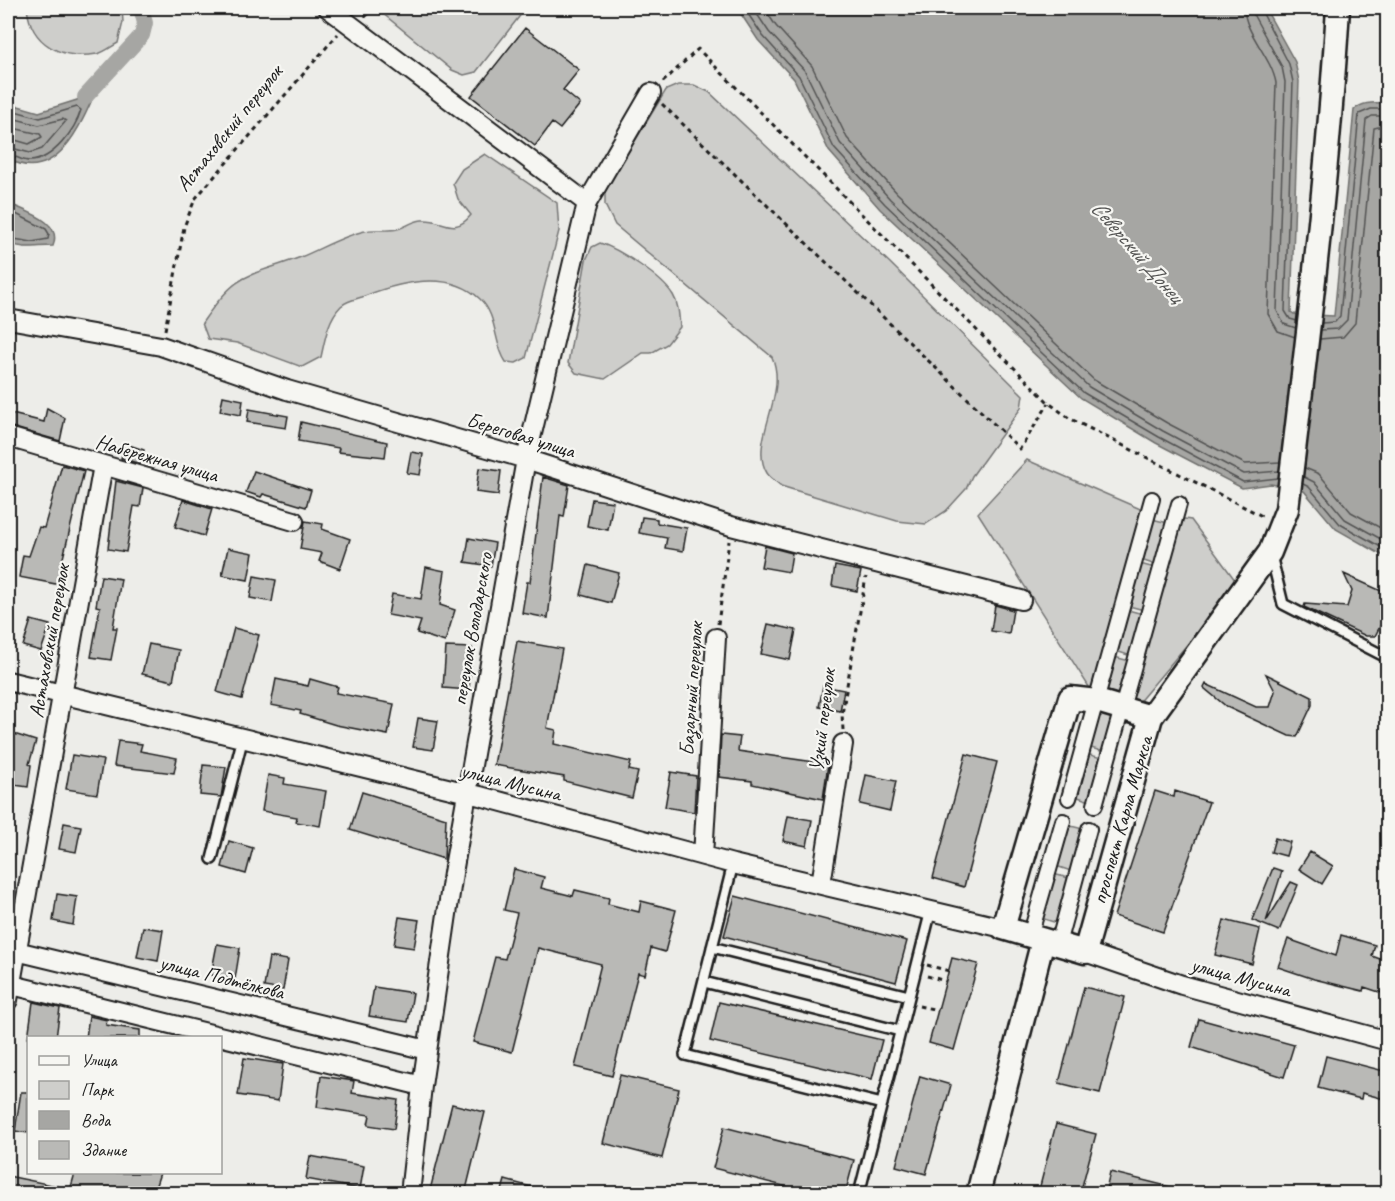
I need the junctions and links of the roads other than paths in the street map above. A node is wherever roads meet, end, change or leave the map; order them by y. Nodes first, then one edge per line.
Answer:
1 (328, 8) edge
2 (1338, 8) edge
3 (651, 93) road end
4 (587, 203) junction
5 (8, 319) edge
6 (8, 437) edge
7 (526, 459) junction
8 (102, 465) junction
9 (1152, 499) dead end
10 (1179, 504) dead end
11 (294, 521) dead end
12 (1270, 552) junction
13 (1021, 600) dead end
14 (716, 638) road end
15 (1388, 658) edge
16 (8, 681) edge
17 (63, 695) junction
18 (1097, 702) junction
19 (1122, 709) junction
20 (1151, 717) junction
21 (243, 737) junction
22 (843, 744) road end
23 (466, 794) junction
24 (1069, 798) dead end
25 (1095, 805) dead end
26 (1062, 821) dead end
27 (1089, 829) dead end
28 (703, 856) junction
29 (212, 859) dead end
30 (733, 864) junction
31 (820, 884) junction
32 (931, 910) junction
33 (1003, 928) junction
34 (1044, 940) junction
35 (712, 947) junction
36 (12, 950) edge
37 (1085, 952) junction
38 (704, 982) junction
39 (8, 990) edge
40 (908, 1000) junction
41 (900, 1031) junction
42 (206, 1036) edge
43 (222, 1040) edge
44 (1388, 1041) edge
45 (427, 1050) junction
46 (422, 1086) junction
47 (882, 1104) junction
48 (410, 1194) edge
49 (859, 1194) edge
50 (978, 1194) edge

1 - 4 street
2 - 12 street
3 - 4 street, переулок Володарского
4 - 7 street, переулок Володарского
5 - 7 street, Береговая улица
6 - 8 street, Набережная улица
7 - 13 street, Береговая улица
7 - 23 street, переулок Володарского
8 - 11 street, Набережная улица
8 - 17 street, Астаховский переулок
9 - 18 street
10 - 19 street, проспект Карла Маркса
12 - 15 lane
12 - 20 street
14 - 28 street, Базарный переулок
16 - 17 street, улица Мусина
17 - 21 street, улица Мусина
17 - 36 street, Астаховский переулок
18 - 19 street, проспект Карла Маркса
18 - 24 street
18 - 33 street, проспект Карла Маркса
19 - 20 street, проспект Карла Маркса
19 - 25 street, проспект Карла Маркса
20 - 37 street, проспект Карла Маркса
21 - 23 street, улица Мусина
21 - 29 lane
22 - 31 street, Узкий переулок
23 - 28 street, улица Мусина
23 - 45 street, переулок Володарского
26 - 34 street, проспект Карла Маркса
27 - 34 street, проспект Карла Маркса
28 - 30 street, улица Мусина
30 - 31 street, улица Мусина
30 - 35 lane
31 - 32 street, улица Мусина
32 - 33 street, улица Мусина
32 - 40 lane
33 - 34 street
34 - 37 street
34 - 50 street, проспект Карла Маркса
35 - 38 lane
35 - 40 lane
36 - 39 street, Астаховский переулок
36 - 45 street, улица Подтёлкова
37 - 44 street, улица Мусина
38 - 41 lane
38 - 47 lane
39 - 42 street
40 - 41 lane
41 - 47 lane
43 - 46 street
45 - 46 street, переулок Володарского
46 - 48 street, переулок Володарского
47 - 49 lane

